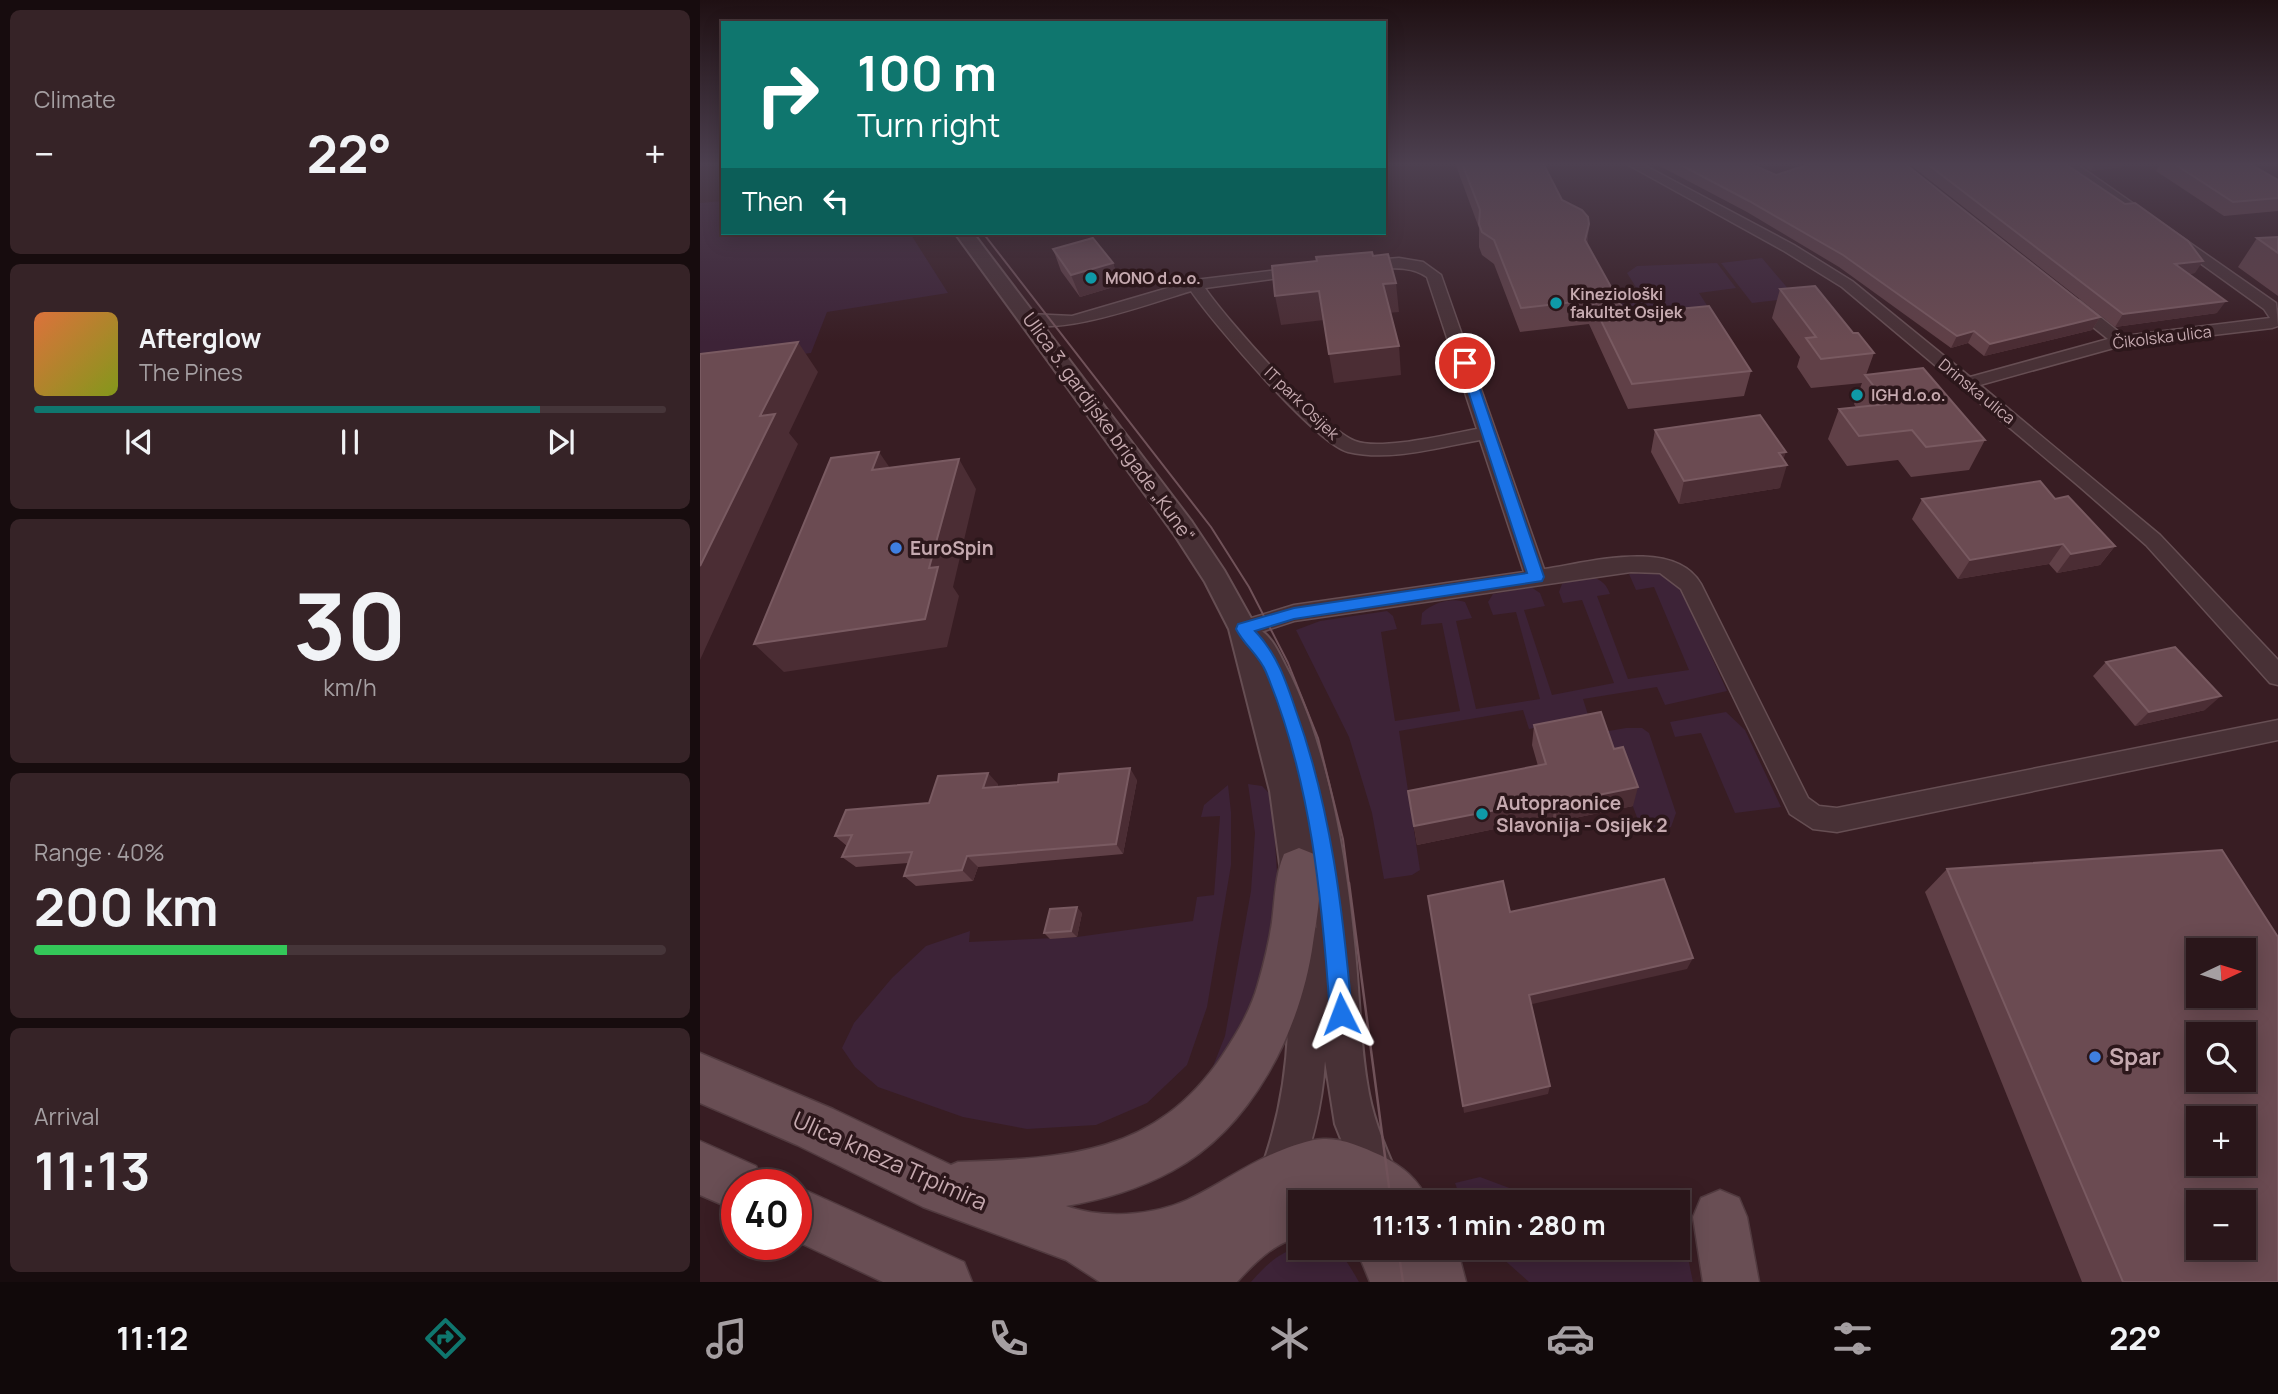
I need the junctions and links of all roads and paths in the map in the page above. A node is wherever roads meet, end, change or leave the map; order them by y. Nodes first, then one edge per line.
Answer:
1 (1742, 223) edge
2 (2152, 223) edge
3 (966, 235) edge
4 (1195, 285) junction
5 (2066, 299) edge
6 (1029, 319) junction
7 (1079, 320) junction
8 (2278, 320) edge
9 (2120, 341) junction
10 (1051, 348) junction
11 (1967, 383) junction
12 (1487, 433) junction
13 (1536, 577) junction
14 (1243, 629) junction
15 (2278, 676) edge
16 (2278, 730) edge
17 (1299, 868) junction
18 (700, 1078) edge
19 (700, 1167) edge
20 (721, 1177) edge
21 (942, 1188) junction
22 (1387, 1190) edge
23 (1389, 1190) edge
24 (1720, 1217) dead end
25 (812, 1220) edge
26 (1254, 1229) edge
27 (1082, 1240) junction
28 (1405, 1260) edge
29 (1429, 1274) edge
30 (944, 1282) edge
31 (1731, 1282) edge

1 - 11 street, Drinska ulica
2 - 8 street
3 - 6 street, Ulica 3. gardijske brigade „Kune“
4 - 7 street
4 - 12 street, IT park Osijek
4 - 12 street
5 - 9 street
6 - 7 street
6 - 10 street, Ulica 3. gardijske brigade „Kune“
7 - 10 street
8 - 9 street, Čikolska ulica
9 - 11 street, Čikolska ulica
10 - 14 street, Ulica 3. gardijske brigade „Kune“
11 - 15 street, Drinska ulica
12 - 13 street
13 - 14 street
13 - 16 street
14 - 17 street, Ulica 3. gardijske brigade „Kune“
14 - 23 street, Ulica 3. gardijske brigade „Kune“
17 - 21 main road
17 - 26 street, Ulica 3. gardijske brigade „Kune“
18 - 21 main road, Ulica kneza Trpimira
19 - 20 main road
21 - 27 main road, Ulica kneza Trpimira
22 - 26 main road
24 - 31 main road
25 - 30 main road
26 - 27 main road, Ulica kneza Trpimira
26 - 27 main road, Ulica kneza Trpimira
28 - 29 main road

